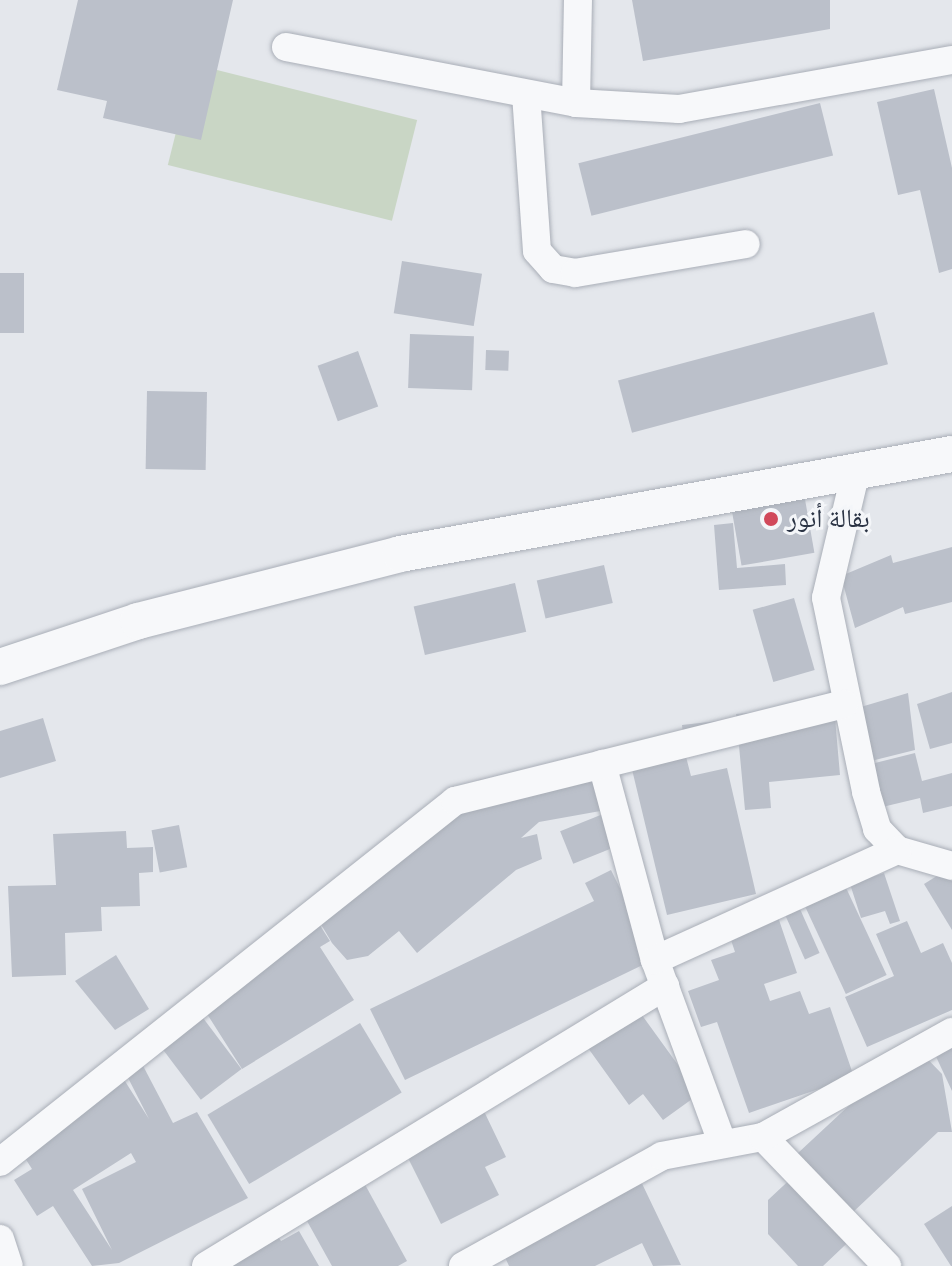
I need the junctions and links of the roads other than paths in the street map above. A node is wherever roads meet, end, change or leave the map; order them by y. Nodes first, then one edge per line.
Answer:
1 (578, 0) edge
2 (286, 47) dead end
3 (952, 60) edge
4 (526, 94) junction
5 (576, 103) junction
6 (746, 244) dead end
7 (952, 454) edge
8 (855, 475) junction
9 (0, 667) edge
10 (844, 704) junction
11 (602, 764) junction
12 (897, 850) junction
13 (952, 866) edge
14 (660, 973) junction
15 (952, 1032) edge
16 (763, 1137) junction
17 (721, 1139) junction
18 (0, 1162) edge
19 (0, 1239) edge
20 (9, 1266) edge
21 (206, 1266) edge
22 (463, 1266) edge
23 (887, 1266) edge

1 - 5 street
2 - 4 street
3 - 5 street
4 - 5 street
4 - 6 street
7 - 8 street
8 - 9 street
8 - 10 street
10 - 11 street
10 - 12 street
11 - 14 street
11 - 18 street
12 - 13 street
12 - 14 street
14 - 17 street
14 - 21 street
15 - 16 street
16 - 17 street
16 - 23 street
17 - 22 street
19 - 20 street

